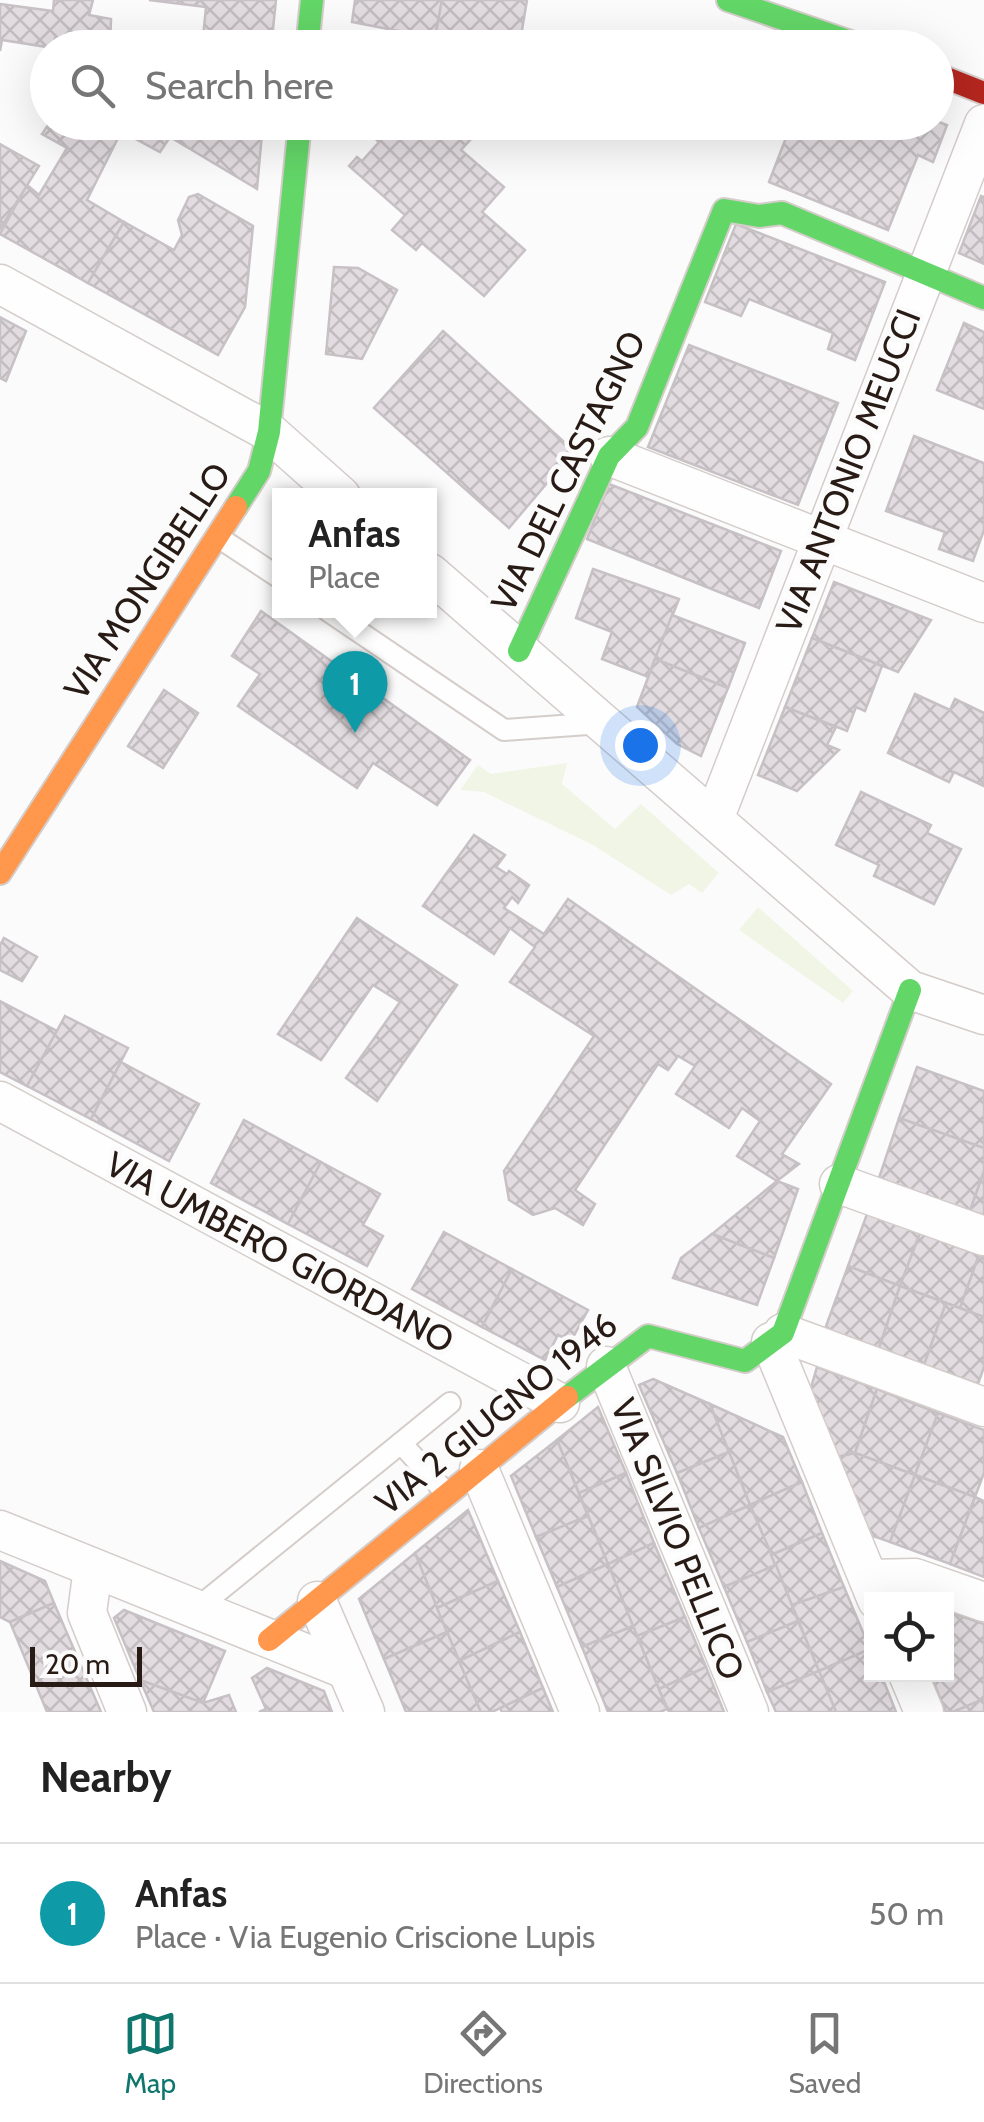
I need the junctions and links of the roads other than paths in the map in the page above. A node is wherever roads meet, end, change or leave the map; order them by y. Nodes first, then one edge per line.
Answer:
1 (312, 0) edge
2 (728, 0) edge
3 (310, 30) edge
4 (816, 30) edge
5 (954, 81) edge
6 (984, 93) edge
7 (984, 124) edge
8 (298, 140) edge
9 (924, 273) junction
10 (0, 284) edge
11 (984, 298) edge
12 (268, 432) junction
13 (609, 456) junction
14 (332, 488) edge
15 (218, 537) junction
16 (822, 539) junction
17 (272, 573) edge
18 (437, 579) edge
19 (984, 603) edge
20 (340, 618) edge
21 (518, 650) junction
22 (602, 722) junction
23 (714, 819) junction
24 (0, 874) edge
25 (910, 990) junction
26 (984, 1015) edge
27 (0, 1101) edge
28 (840, 1184) junction
29 (984, 1236) edge
30 (777, 1338) junction
31 (606, 1366) junction
32 (450, 1403) dead end
33 (560, 1403) junction
34 (984, 1406) edge
35 (401, 1443) junction
36 (479, 1469) junction
37 (448, 1495) junction
38 (0, 1530) edge
39 (94, 1568) junction
40 (873, 1589) edge
41 (317, 1601) junction
42 (984, 1602) edge
43 (195, 1610) junction
44 (269, 1640) junction
45 (346, 1670) junction
46 (911, 1682) edge
47 (127, 1712) edge
48 (365, 1712) edge
49 (580, 1712) edge
50 (749, 1712) edge
51 (924, 1712) edge

1 - 3 street
2 - 4 street
5 - 6 street
7 - 9 street, VIA ANTONIO MEUCCI
8 - 12 street, VIA MONGIBELLO
9 - 11 street
9 - 13 street, VIA DEL CASTAGNO
9 - 16 street, VIA ANTONIO MEUCCI
10 - 12 street
12 - 14 street
12 - 15 street, VIA MONGIBELLO
13 - 16 street
13 - 21 street, VIA DEL CASTAGNO
15 - 17 lane
15 - 24 street, VIA MONGIBELLO
16 - 19 street
16 - 23 street, VIA ANTONIO MEUCCI
18 - 21 street
20 - 22 lane
21 - 22 street
22 - 23 street
23 - 25 street
25 - 26 street
25 - 28 street
27 - 33 street, VIA UMBERO GIORDANO
28 - 29 street
28 - 30 street
30 - 31 street, VIA 2 GIUGNO 1946
30 - 34 street
30 - 40 street
31 - 33 street, VIA 2 GIUGNO 1946
31 - 50 street, VIA SILVIO PELLICO
32 - 35 lane
33 - 36 street, VIA 2 GIUGNO 1946
35 - 37 lane
35 - 43 lane
36 - 37 street, VIA 2 GIUGNO 1946
36 - 49 street
37 - 41 street, VIA 2 GIUGNO 1946
38 - 39 street
39 - 43 street
39 - 47 street
40 - 42 street
41 - 44 street, VIA 2 GIUGNO 1946
41 - 45 street
43 - 44 street
44 - 45 street
45 - 48 street
46 - 51 street

